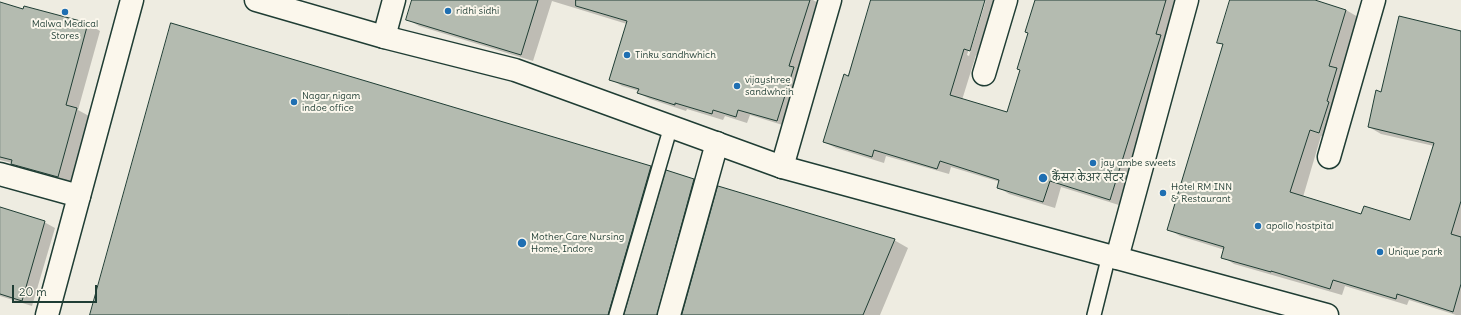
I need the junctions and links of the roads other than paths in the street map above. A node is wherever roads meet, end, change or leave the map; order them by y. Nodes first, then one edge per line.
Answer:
1 (132, 0) edge
2 (256, 0) edge
3 (394, 0) edge
4 (830, 0) edge
5 (1006, 0) edge
6 (1187, 0) edge
7 (1374, 0) edge
8 (384, 37) junction
9 (984, 74) dead end
10 (671, 126) junction
11 (717, 143) junction
12 (1329, 157) dead end
13 (782, 166) junction
14 (0, 174) edge
15 (79, 196) junction
16 (1113, 257) junction
17 (1306, 312) edge
18 (47, 315) edge
19 (616, 315) edge
20 (669, 315) edge
21 (1094, 315) edge
22 (1327, 315) edge

1 - 15 street
2 - 8 street
3 - 8 street
4 - 13 street
5 - 9 street
6 - 16 street
7 - 12 street
8 - 10 street
10 - 11 street
10 - 19 lane
11 - 13 street
11 - 20 street
13 - 16 street
14 - 15 street
15 - 18 street
16 - 17 street
16 - 21 lane
17 - 22 street

